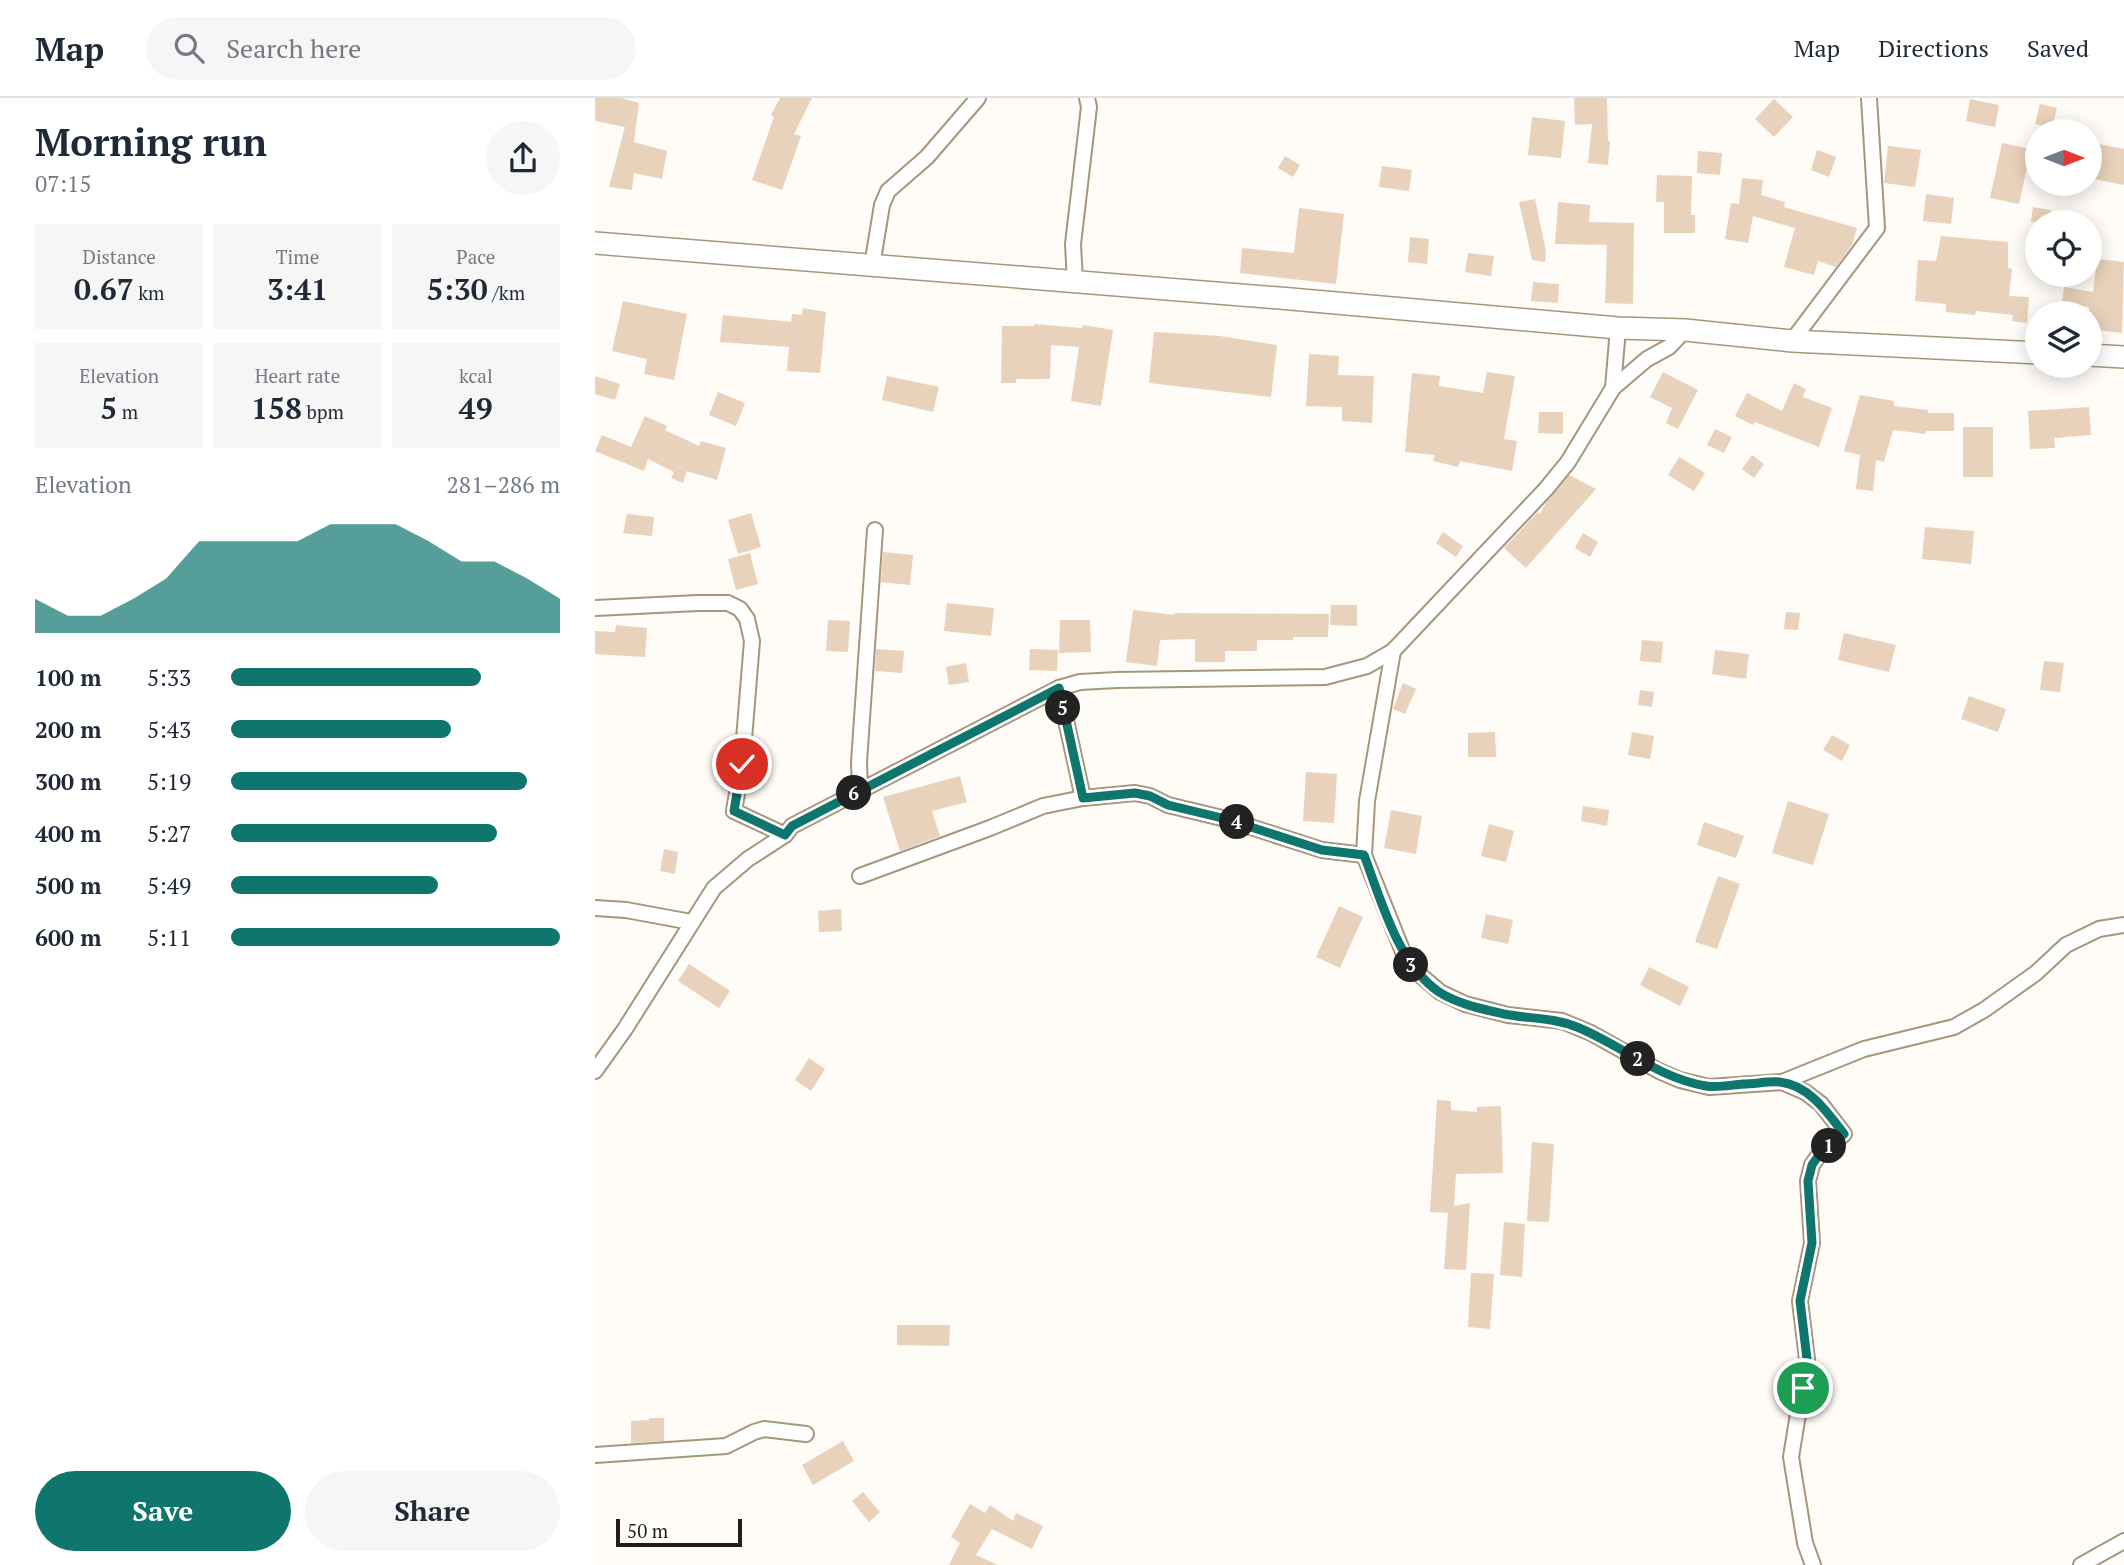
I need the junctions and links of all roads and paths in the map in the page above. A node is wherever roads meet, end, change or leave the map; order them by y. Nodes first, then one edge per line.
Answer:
1 (978, 98) edge
2 (1087, 98) edge
3 (1869, 98) edge
4 (595, 243) edge
5 (871, 266) junction
6 (1075, 281) junction
7 (1618, 328) junction
8 (1685, 330) junction
9 (1792, 341) junction
10 (2025, 351) edge
11 (2102, 356) edge
12 (2124, 357) edge
13 (1613, 388) junction
14 (875, 530) dead end
15 (595, 608) edge
16 (1393, 651) junction
17 (1059, 688) junction
18 (860, 790) junction
19 (1083, 798) junction
20 (785, 835) junction
21 (1364, 855) junction
22 (860, 876) dead end
23 (595, 908) edge
24 (691, 922) junction
25 (2124, 925) edge
26 (595, 1071) edge
27 (1782, 1082) junction
28 (806, 1434) dead end
29 (595, 1455) edge
30 (2124, 1541) edge
31 (1813, 1565) edge
32 (2081, 1565) edge

1 - 5 street
2 - 6 street
3 - 9 street
4 - 5 street
5 - 6 street
6 - 7 street
7 - 8 street
7 - 13 street
8 - 9 street
8 - 13 street
9 - 10 street
11 - 12 street
13 - 16 street
14 - 18 street
15 - 20 street
16 - 17 street
16 - 21 street
17 - 18 street
17 - 19 street
18 - 20 street
19 - 21 street
19 - 22 street
20 - 24 street
21 - 27 street
23 - 24 street
24 - 26 street
25 - 27 street
27 - 31 street
28 - 29 street
30 - 32 street

